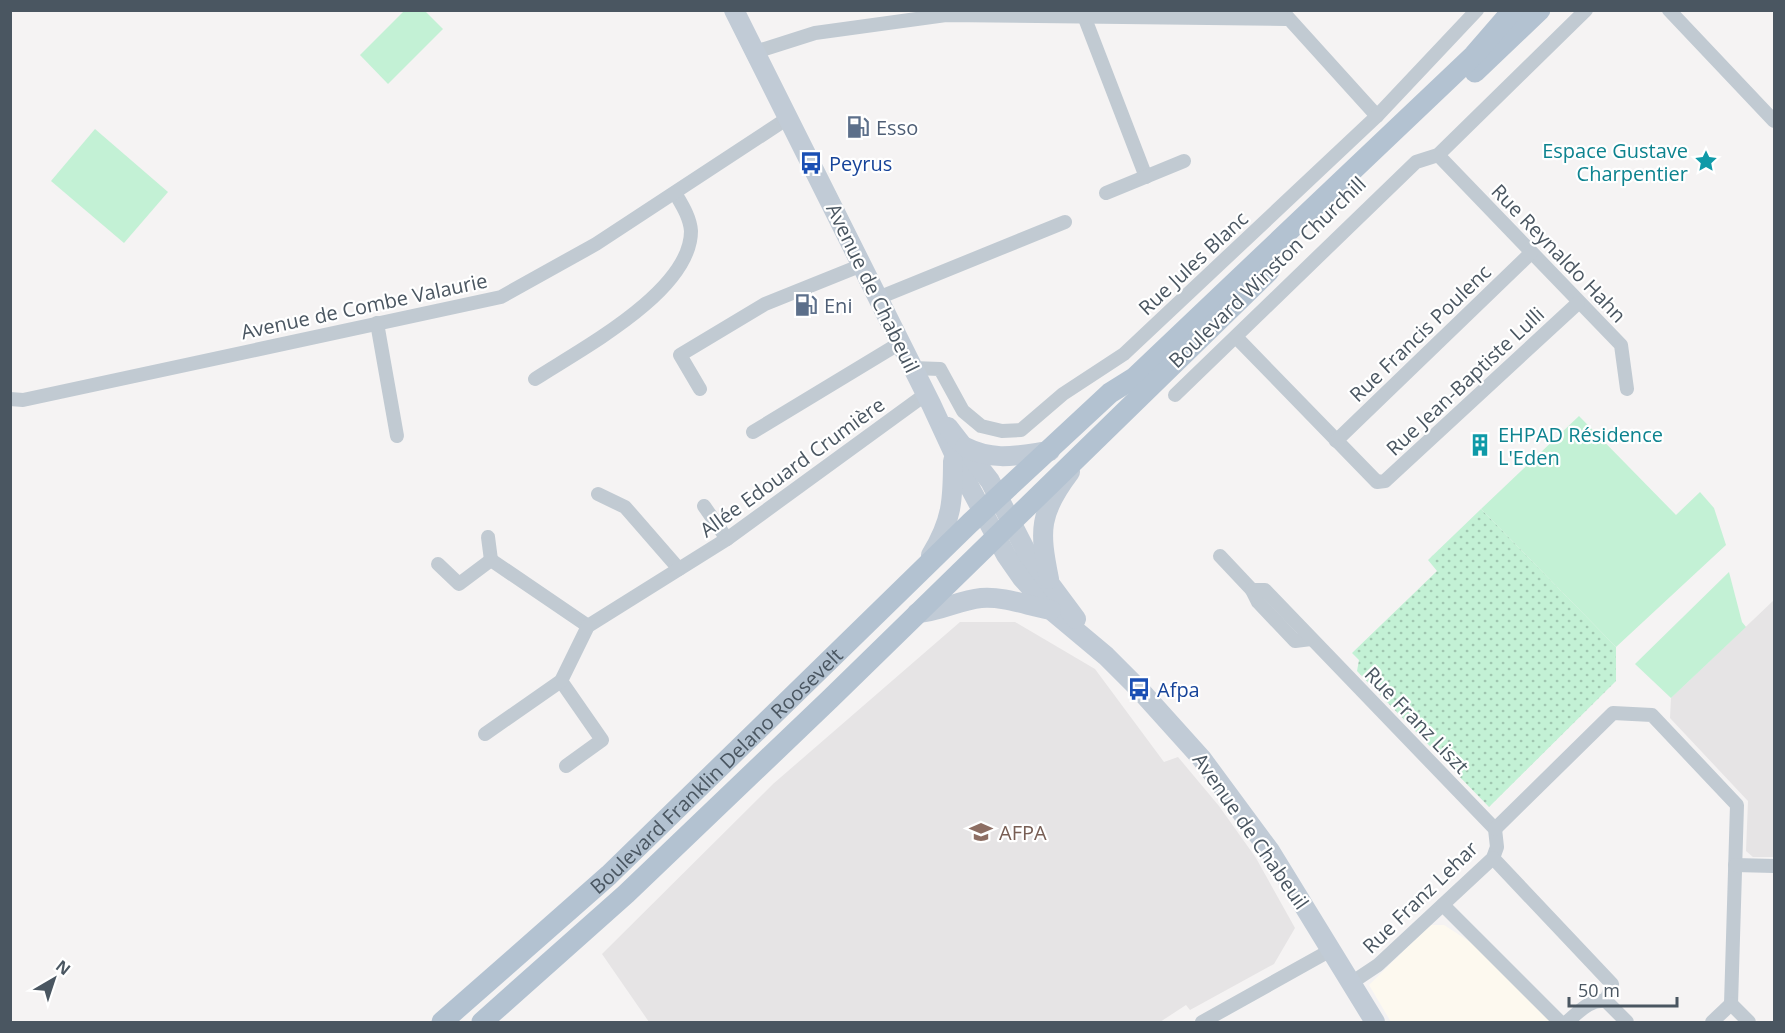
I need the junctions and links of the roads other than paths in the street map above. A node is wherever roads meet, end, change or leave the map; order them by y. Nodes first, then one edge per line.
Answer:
1 (734, 10) edge
2 (1477, 10) edge
3 (1513, 10) edge
4 (1540, 10) edge
5 (1586, 10) edge
6 (1668, 10) edge
7 (945, 13) edge
8 (1158, 14) edge
9 (1284, 15) edge
10 (1084, 16) junction
11 (755, 52) junction
12 (1377, 116) junction
13 (788, 118) junction
14 (1774, 121) edge
15 (1438, 155) junction
16 (1184, 161) dead end
17 (1146, 177) junction
18 (675, 193) junction
19 (1106, 193) dead end
20 (1065, 222) dead end
21 (1531, 253) junction
22 (862, 265) junction
23 (878, 298) junction
24 (1578, 303) junction
25 (377, 323) junction
26 (1236, 337) junction
27 (900, 343) junction
28 (913, 368) junction
29 (535, 379) dead end
30 (700, 389) dead end
31 (1628, 389) dead end
32 (1174, 395) dead end
33 (10, 399) edge
34 (929, 399) junction
35 (753, 432) dead end
36 (397, 436) dead end
37 (1336, 441) junction
38 (958, 451) junction
39 (1050, 451) junction
40 (1086, 451) junction
41 (994, 489) junction
42 (598, 494) dead end
43 (979, 504) junction
44 (704, 506) dead end
45 (1004, 529) junction
46 (488, 537) dead end
47 (727, 539) junction
48 (1220, 556) dead end
49 (491, 560) junction
50 (438, 564) dead end
51 (679, 569) junction
52 (922, 570) junction
53 (1051, 588) junction
54 (1051, 610) junction
55 (917, 613) junction
56 (588, 626) junction
57 (1106, 656) junction
58 (561, 681) junction
59 (485, 734) dead end
60 (566, 766) dead end
61 (1495, 829) junction
62 (1493, 858) junction
63 (1735, 865) junction
64 (1774, 866) edge
65 (1443, 905) junction
66 (1331, 950) junction
67 (1351, 983) junction
68 (1606, 1001) junction
69 (1731, 1004) junction
70 (442, 1023) edge
71 (482, 1023) edge
72 (1202, 1023) edge
73 (1375, 1023) edge
74 (1560, 1023) edge
75 (1567, 1023) edge
76 (1627, 1023) edge
77 (1712, 1023) edge
78 (1749, 1023) edge

1 - 11 main road, Avenue de Chabeuil
2 - 12 street, Rue Jules Blanc
3 - 39 main road, Boulevard Winston Churchill
4 - 40 main road, Boulevard Winston Churchill
5 - 15 street
6 - 14 street
7 - 10 street
7 - 11 street
8 - 9 street
8 - 10 street
9 - 12 street
10 - 17 street
11 - 13 main road, Avenue de Chabeuil
12 - 28 street, Rue Jules Blanc
13 - 18 street, Avenue de Combe Valaurie
13 - 22 main road, Avenue de Chabeuil
15 - 21 street, Rue Reynaldo Hahn
15 - 26 street
16 - 17 street
17 - 19 street
18 - 25 street, Avenue de Combe Valaurie
18 - 29 street
20 - 23 street
21 - 24 street, Rue Reynaldo Hahn
21 - 37 street, Rue Francis Poulenc
22 - 23 main road, Avenue de Chabeuil
22 - 30 street
23 - 27 main road, Avenue de Chabeuil
24 - 31 street, Rue Reynaldo Hahn
24 - 37 street, Rue Jean-Baptiste Lulli
25 - 33 street, Avenue de Combe Valaurie
25 - 36 street
26 - 32 street
26 - 37 street
27 - 28 main road, Avenue de Chabeuil
27 - 35 street
28 - 34 main road, Avenue de Chabeuil
34 - 38 main road, Avenue de Chabeuil
34 - 47 street, Allée Edouard Crumière
38 - 39 main road
38 - 41 main road, Avenue de Chabeuil
38 - 43 main road, Avenue de Chabeuil
38 - 52 main road, Avenue de Chabeuil
39 - 41 main road, Boulevard Winston Churchill
40 - 45 main road, Boulevard Winston Churchill
40 - 53 main road
41 - 43 main road, Boulevard Winston Churchill
41 - 45 main road, Avenue de Chabeuil
42 - 51 street
43 - 45 main road, Avenue de Chabeuil
43 - 52 main road, Boulevard Franklin Delano Roosevelt
44 - 47 street
45 - 53 main road, Avenue de Chabeuil
45 - 54 main road, Avenue de Chabeuil
45 - 55 main road, Boulevard Franklin Delano Roosevelt
46 - 49 street
47 - 51 street, Allée Edouard Crumière
48 - 61 street, Rue Franz Liszt
49 - 50 street
49 - 56 street
51 - 56 street, Allée Edouard Crumière
52 - 70 main road, Boulevard Franklin Delano Roosevelt
53 - 57 main road, Avenue de Chabeuil
54 - 55 main road
54 - 57 main road, Avenue de Chabeuil
55 - 71 main road, Boulevard Franklin Delano Roosevelt
56 - 58 street
57 - 66 main road, Avenue de Chabeuil
58 - 59 street
58 - 60 street
61 - 62 street, Rue Franz Lehar
61 - 63 street
62 - 65 street, Rue Franz Lehar
62 - 68 street
63 - 64 street
63 - 69 street
65 - 67 street, Rue Franz Lehar
65 - 74 street
66 - 67 main road, Avenue de Chabeuil
66 - 72 street
67 - 73 main road, Avenue de Chabeuil
68 - 75 street
68 - 76 street
69 - 77 street
69 - 78 street

